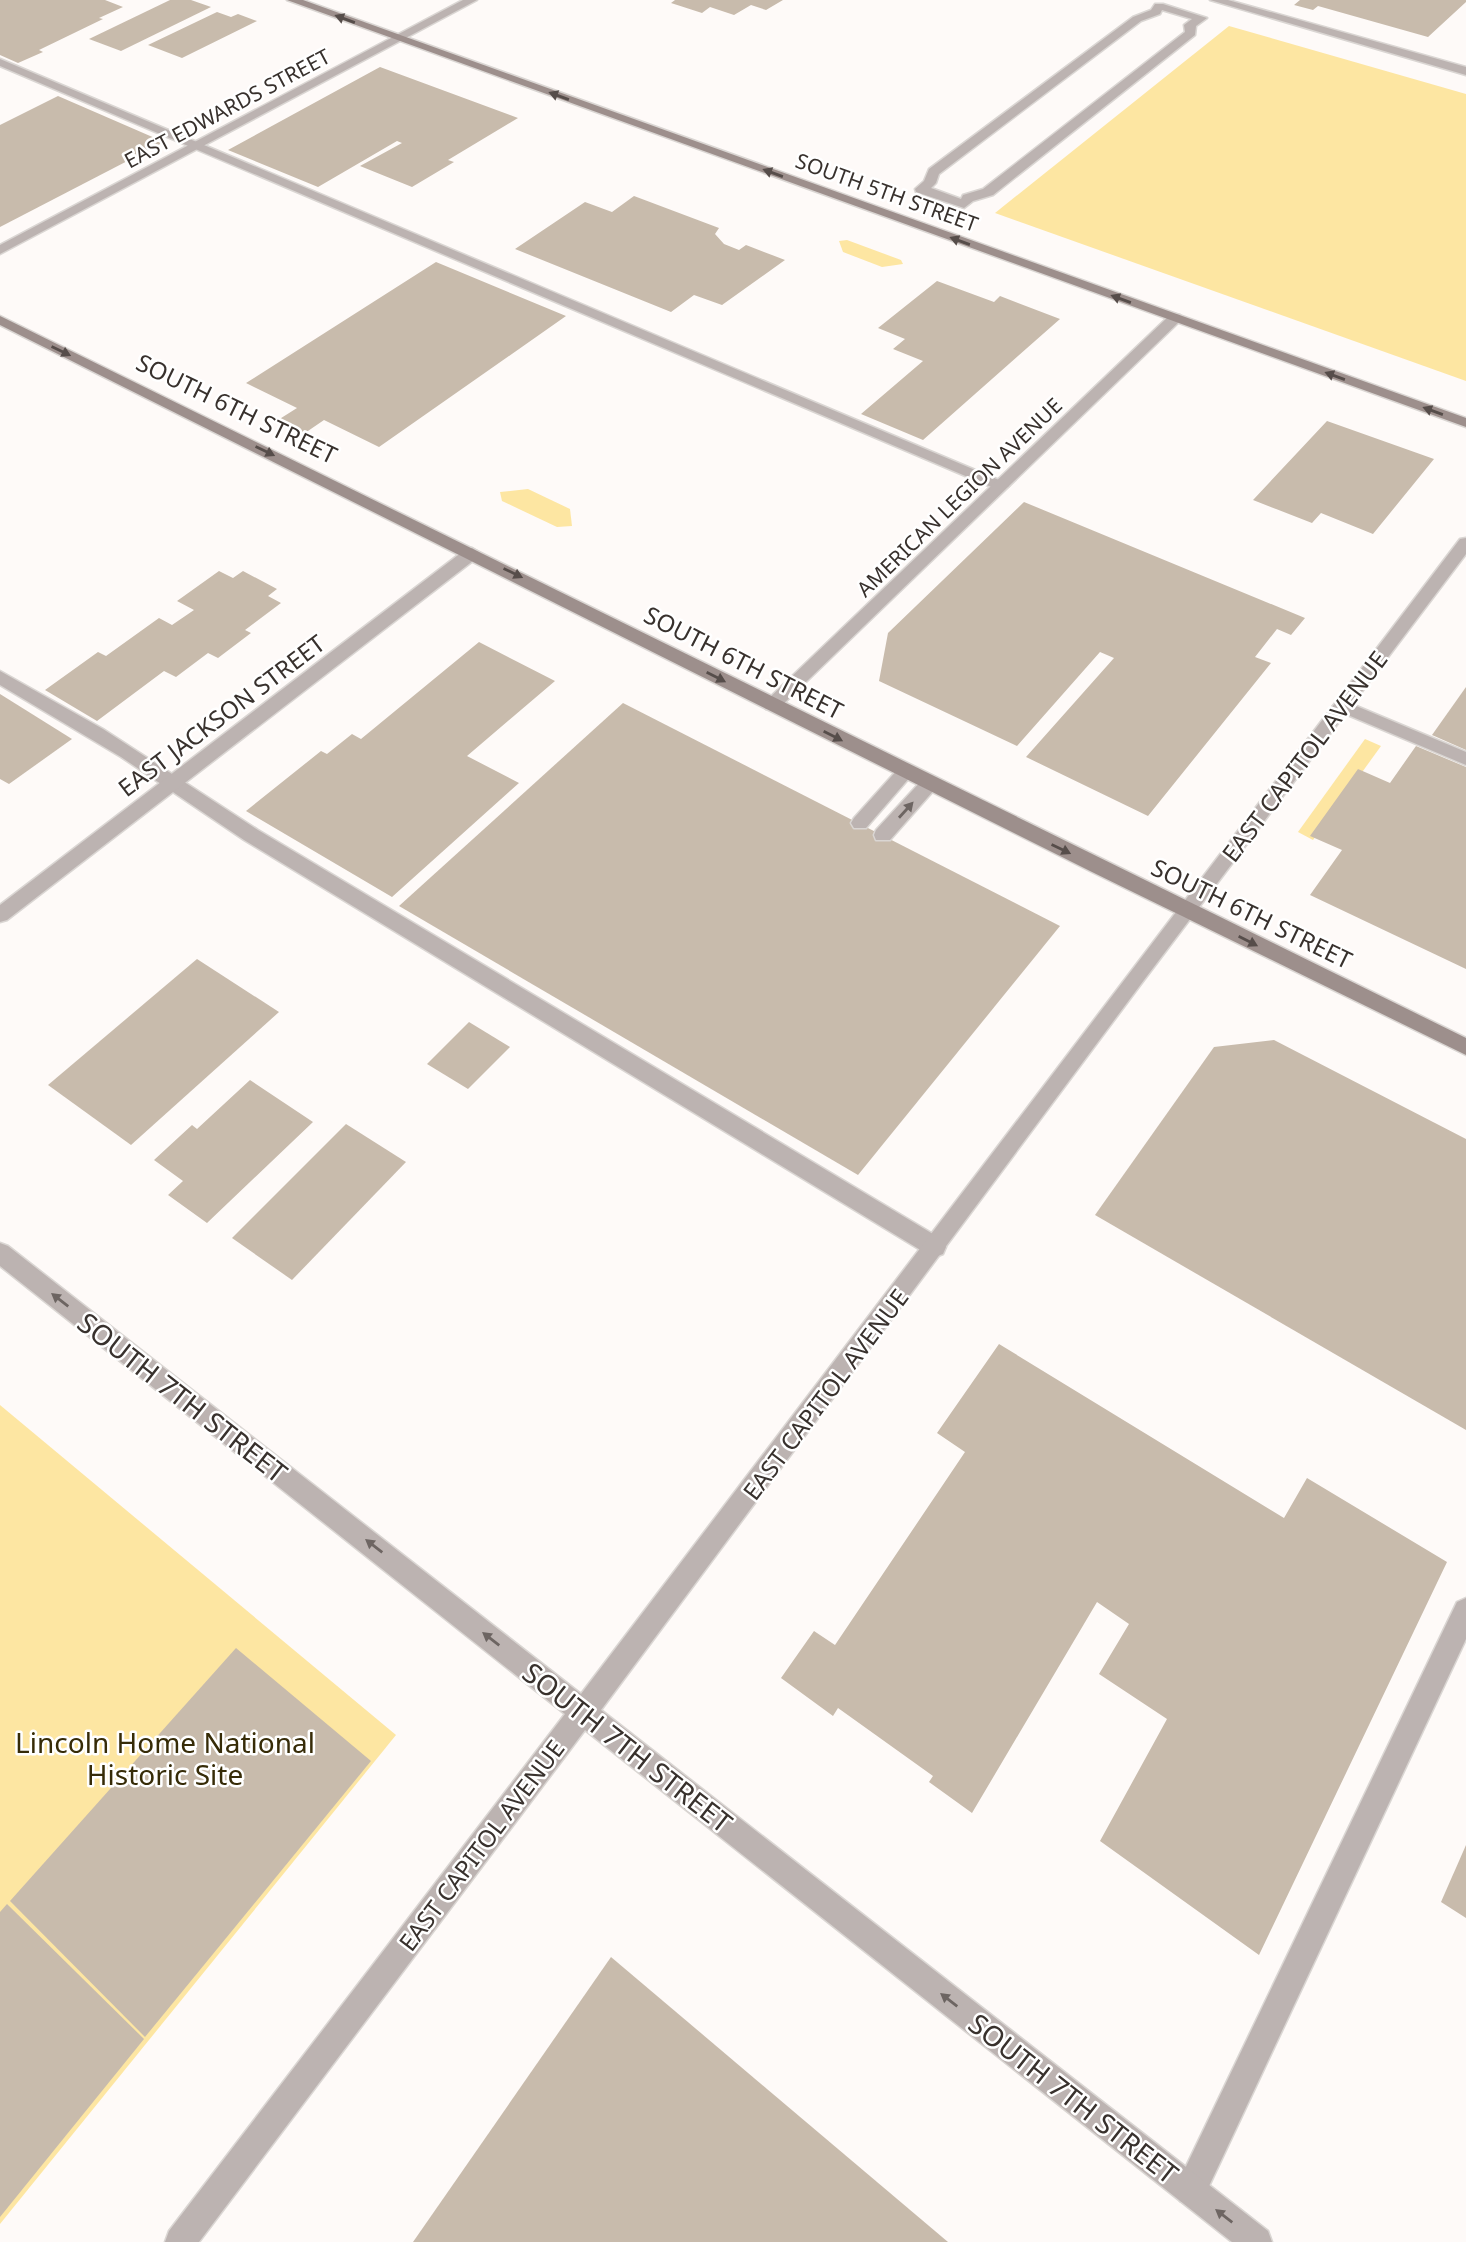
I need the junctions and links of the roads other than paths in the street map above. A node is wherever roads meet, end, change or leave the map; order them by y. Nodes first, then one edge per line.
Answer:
1 (293, 0) edge
2 (471, 0) edge
3 (1216, 0) edge
4 (1201, 18) joint
5 (400, 38) junction
6 (0, 62) edge
7 (1466, 71) edge
8 (197, 145) junction
9 (0, 250) edge
10 (1175, 318) junction
11 (0, 320) edge
12 (1466, 424) edge
13 (1002, 486) junction
14 (1466, 543) edge
15 (472, 553) junction
16 (0, 677) edge
17 (772, 705) junction
18 (1342, 706) junction
19 (1466, 759) edge
20 (905, 772) junction
21 (174, 781) junction
22 (929, 784) junction
23 (860, 823) dead end
24 (884, 835) dead end
25 (1187, 911) junction
26 (0, 915) edge
27 (1466, 1047) edge
28 (936, 1247) junction
29 (0, 1253) edge
30 (1466, 1611) edge
31 (583, 1712) junction
32 (1191, 2190) junction
33 (180, 2242) edge
34 (1257, 2242) edge

5 -> 1 main road, SOUTH 5TH STREET
2 - 5 street, EAST EDWARDS STREET
3 - 7 street
4 - 4 street
5 - 8 street, EAST EDWARDS STREET
10 -> 5 main road, SOUTH 5TH STREET
6 - 8 street
8 - 9 street, EAST EDWARDS STREET
8 - 13 street
12 -> 10 main road, SOUTH 5TH STREET
10 - 13 street, AMERICAN LEGION AVENUE
11 -> 15 main road, SOUTH 6TH STREET
13 - 17 street, AMERICAN LEGION AVENUE
14 - 18 street, EAST CAPITOL AVENUE
15 -> 17 main road, SOUTH 6TH STREET
15 - 21 street, EAST JACKSON STREET
16 - 21 street
17 -> 20 main road, SOUTH 6TH STREET
18 - 19 street
18 - 25 street, EAST CAPITOL AVENUE
20 - 22 main road, SOUTH 6TH STREET
20 - 23 street
21 - 26 street, EAST JACKSON STREET
21 - 28 street
24 -> 22 street
22 -> 25 main road, SOUTH 6TH STREET
25 -> 27 main road, SOUTH 6TH STREET
25 - 28 street, EAST CAPITOL AVENUE
28 - 31 street, EAST CAPITOL AVENUE
31 -> 29 street, SOUTH 7TH STREET
30 - 32 street
32 -> 31 street, SOUTH 7TH STREET
31 - 33 street, EAST CAPITOL AVENUE
34 -> 32 street, SOUTH 7TH STREET

